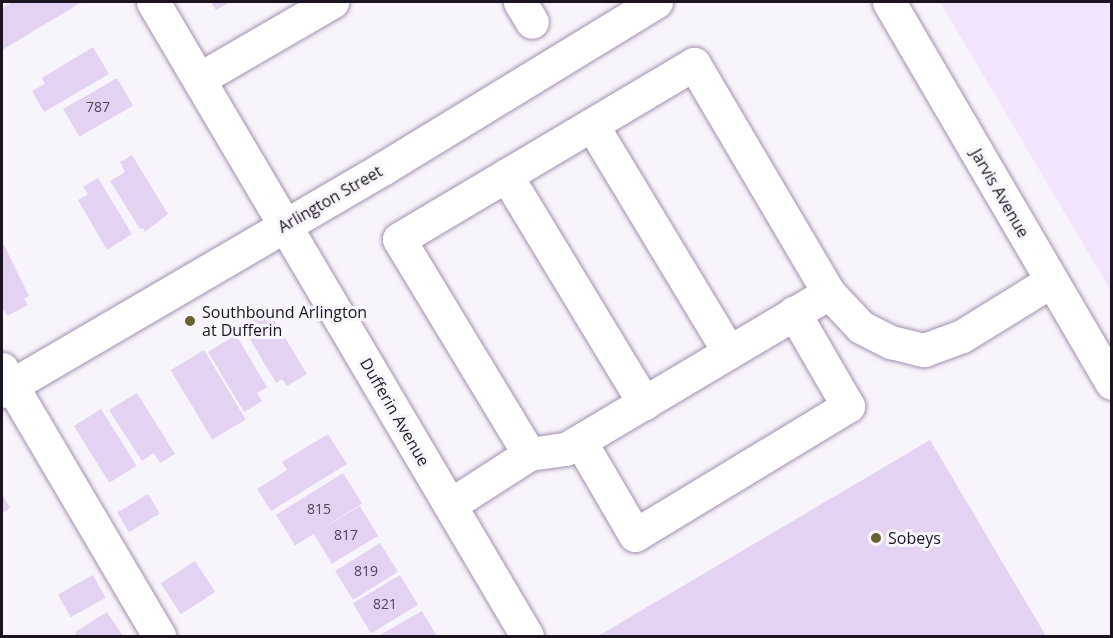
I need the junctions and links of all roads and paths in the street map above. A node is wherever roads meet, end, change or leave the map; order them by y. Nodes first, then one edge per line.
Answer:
1 (153, 2) edge
2 (332, 2) edge
3 (656, 2) edge
4 (889, 2) edge
5 (198, 79) junction
6 (592, 125) junction
7 (506, 175) junction
8 (284, 225) junction
9 (1051, 282) junction
10 (829, 293) junction
11 (794, 313) junction
12 (729, 352) junction
13 (5, 382) edge
14 (1112, 383) edge
15 (644, 403) junction
16 (580, 441) junction
17 (529, 454) junction
18 (450, 505) junction
19 (159, 636) edge
20 (527, 636) edge

1 - 5 street, Dufferin Avenue
2 - 5 street
3 - 8 street, Arlington Street
4 - 9 street, Jarvis Avenue
5 - 8 street, Dufferin Avenue
6 - 7 street
6 - 10 street
6 - 12 street
7 - 15 street
7 - 17 street
8 - 13 street, Arlington Street
8 - 18 street, Dufferin Avenue
9 - 10 street
9 - 14 street, Jarvis Avenue
10 - 11 street
11 - 12 street
11 - 16 street
12 - 15 street
13 - 19 street
15 - 16 street
16 - 17 street
17 - 18 street
18 - 20 street, Dufferin Avenue

